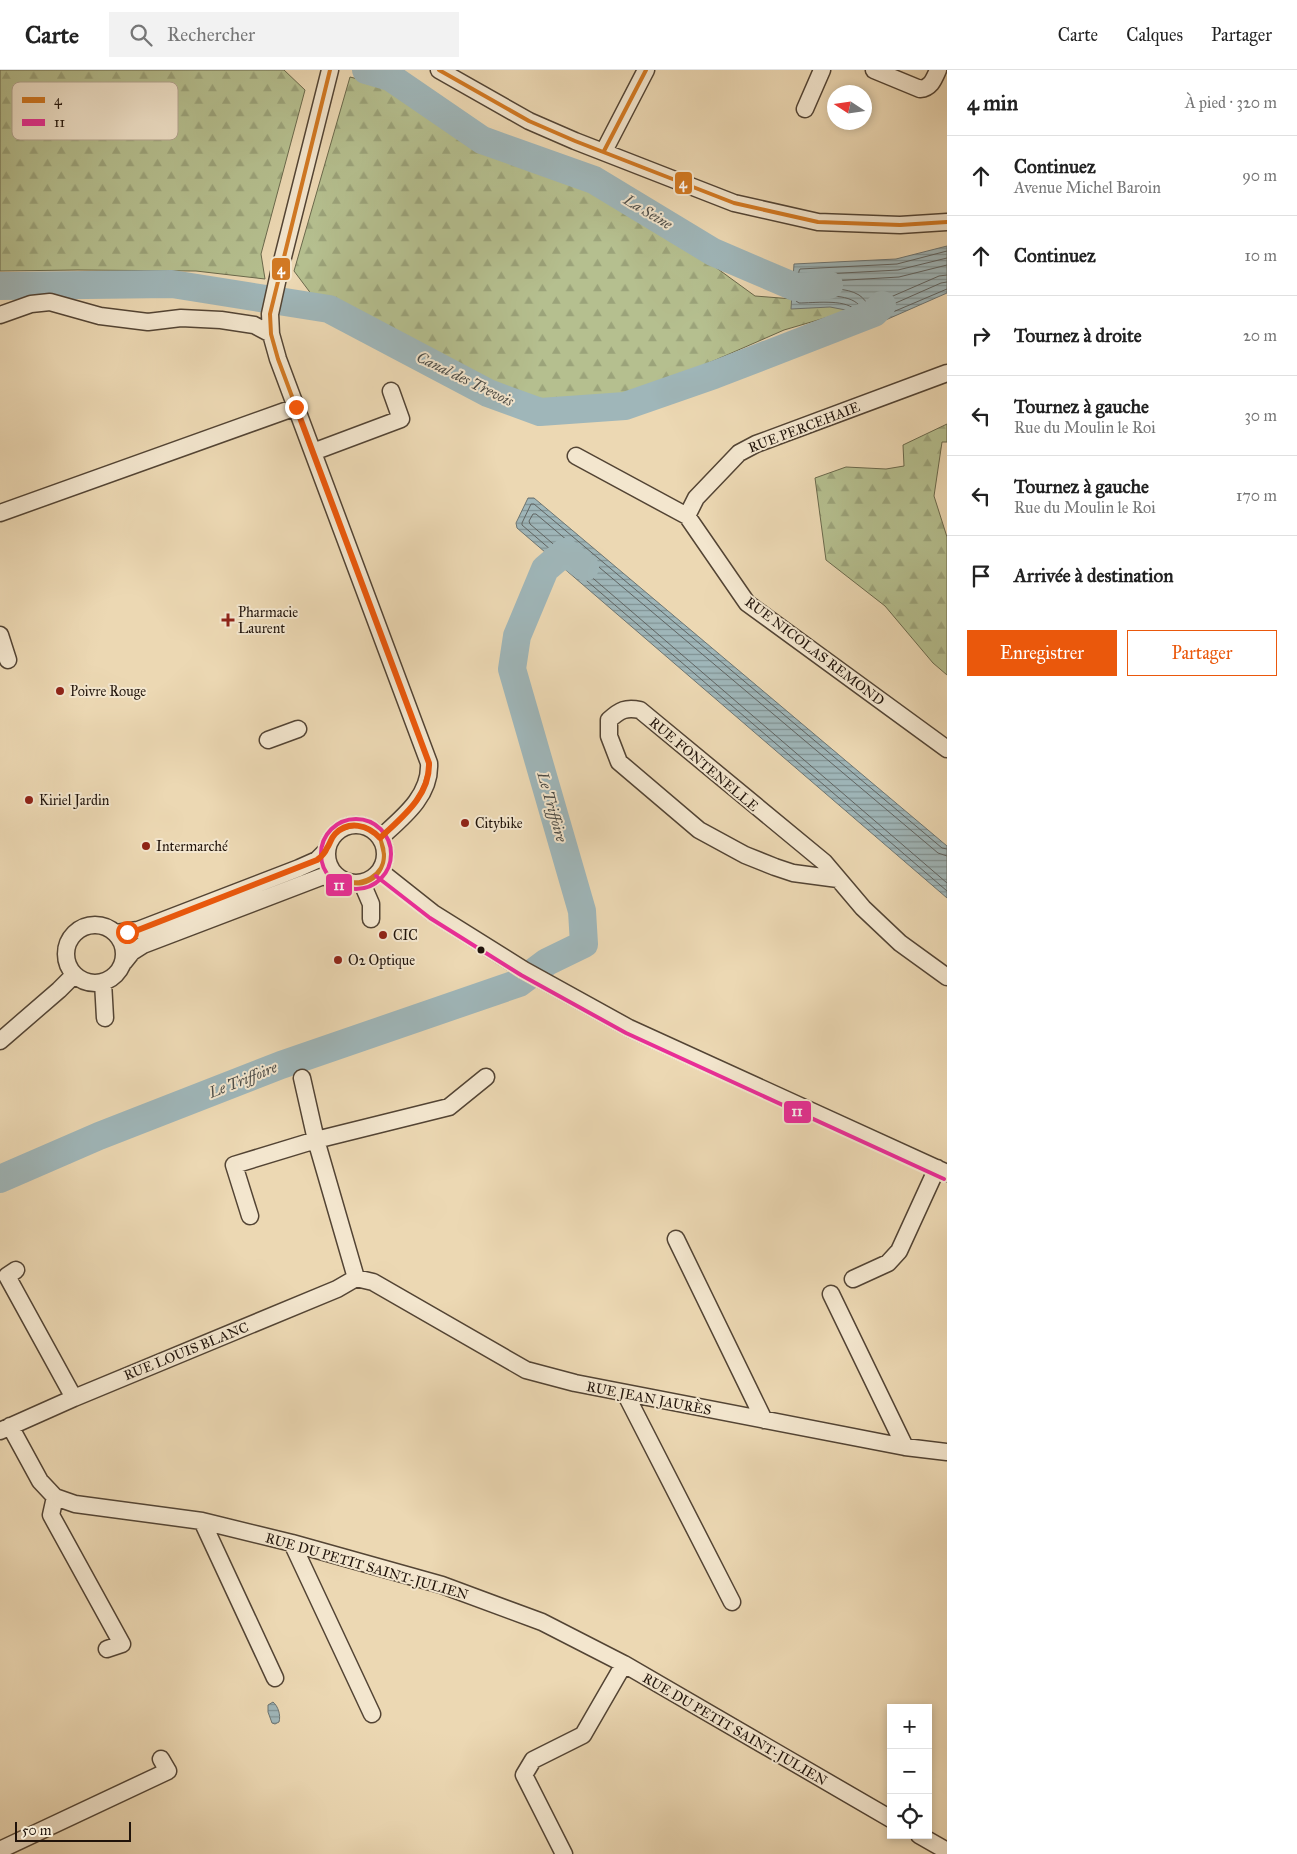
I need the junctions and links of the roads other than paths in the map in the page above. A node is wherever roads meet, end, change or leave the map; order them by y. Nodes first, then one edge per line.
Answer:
1 (330, 70) edge
2 (439, 70) edge
3 (646, 70) edge
4 (822, 70) edge
5 (874, 70) edge
6 (938, 70) edge
7 (805, 109) dead end
8 (604, 151) junction
9 (947, 222) edge
10 (0, 315) edge
11 (271, 334) junction
12 (947, 373) edge
13 (391, 391) dead end
14 (296, 407) junction
15 (313, 452) junction
16 (576, 456) dead end
17 (0, 513) edge
18 (687, 516) junction
19 (0, 635) edge
20 (8, 660) dead end
21 (298, 729) dead end
22 (268, 740) dead end
23 (947, 749) edge
24 (380, 838) junction
25 (327, 850) junction
26 (380, 871) junction
27 (336, 876) junction
28 (838, 879) junction
29 (362, 883) junction
30 (371, 920) dead end
31 (116, 933) junction
32 (124, 962) junction
33 (74, 975) junction
34 (947, 977) edge
35 (103, 982) junction
36 (105, 1018) dead end
37 (0, 1041) edge
38 (486, 1077) dead end
39 (302, 1078) dead end
40 (316, 1140) junction
41 (942, 1171) edge
42 (250, 1216) dead end
43 (676, 1239) dead end
44 (16, 1270) dead end
45 (356, 1278) junction
46 (853, 1279) dead end
47 (831, 1294) dead end
48 (625, 1393) junction
49 (74, 1398) junction
50 (764, 1420) junction
51 (5, 1429) edge
52 (905, 1447) junction
53 (947, 1452) edge
54 (54, 1497) junction
55 (202, 1521) junction
56 (292, 1543) junction
57 (732, 1602) dead end
58 (107, 1649) dead end
59 (624, 1664) junction
60 (275, 1678) dead end
61 (372, 1714) dead end
62 (161, 1759) dead end
63 (887, 1817) edge
64 (926, 1839) edge
65 (2, 1850) edge
66 (947, 1851) edge
67 (564, 1854) edge

1 - 11 street
2 - 8 street
3 - 8 street
4 - 7 street
5 - 6 street
8 - 9 street
10 - 11 street
11 - 14 street
12 - 18 street, RUE PERCEHAIE
13 - 15 street
14 - 15 street
14 - 17 street
15 - 24 street
16 - 18 street, RUE NICOLAS REMOND
18 - 23 street, RUE NICOLAS REMOND
19 - 20 street
21 - 22 street
24 - 25 street
24 - 26 street
25 - 27 street
25 - 31 street
26 - 29 street
26 - 41 street
27 - 29 street
27 - 32 street
28 - 28 street, RUE FONTENELLE
28 - 34 street, RUE FONTENELLE
29 - 30 street
31 - 32 street
31 - 33 street
32 - 35 street
33 - 35 street
33 - 37 street
35 - 36 street
38 - 40 street
39 - 40 street
40 - 42 street
40 - 45 street
41 - 46 street
43 - 50 street
44 - 49 street
45 - 48 street, RUE JEAN JAURÈS
45 - 49 street, RUE LOUIS BLANC
47 - 52 street
48 - 50 street, RUE JEAN JAURÈS
48 - 57 street
49 - 51 street, RUE LOUIS BLANC
50 - 52 street, RUE JEAN JAURÈS
51 - 54 street
52 - 53 street, RUE JEAN JAURÈS
54 - 55 street, RUE DU PETIT SAINT-JULIEN
54 - 58 street
55 - 56 street, RUE DU PETIT SAINT-JULIEN
55 - 60 street
56 - 59 street, RUE DU PETIT SAINT-JULIEN
56 - 61 street
59 - 63 street, RUE DU PETIT SAINT-JULIEN
59 - 67 street
62 - 65 street
64 - 66 street

